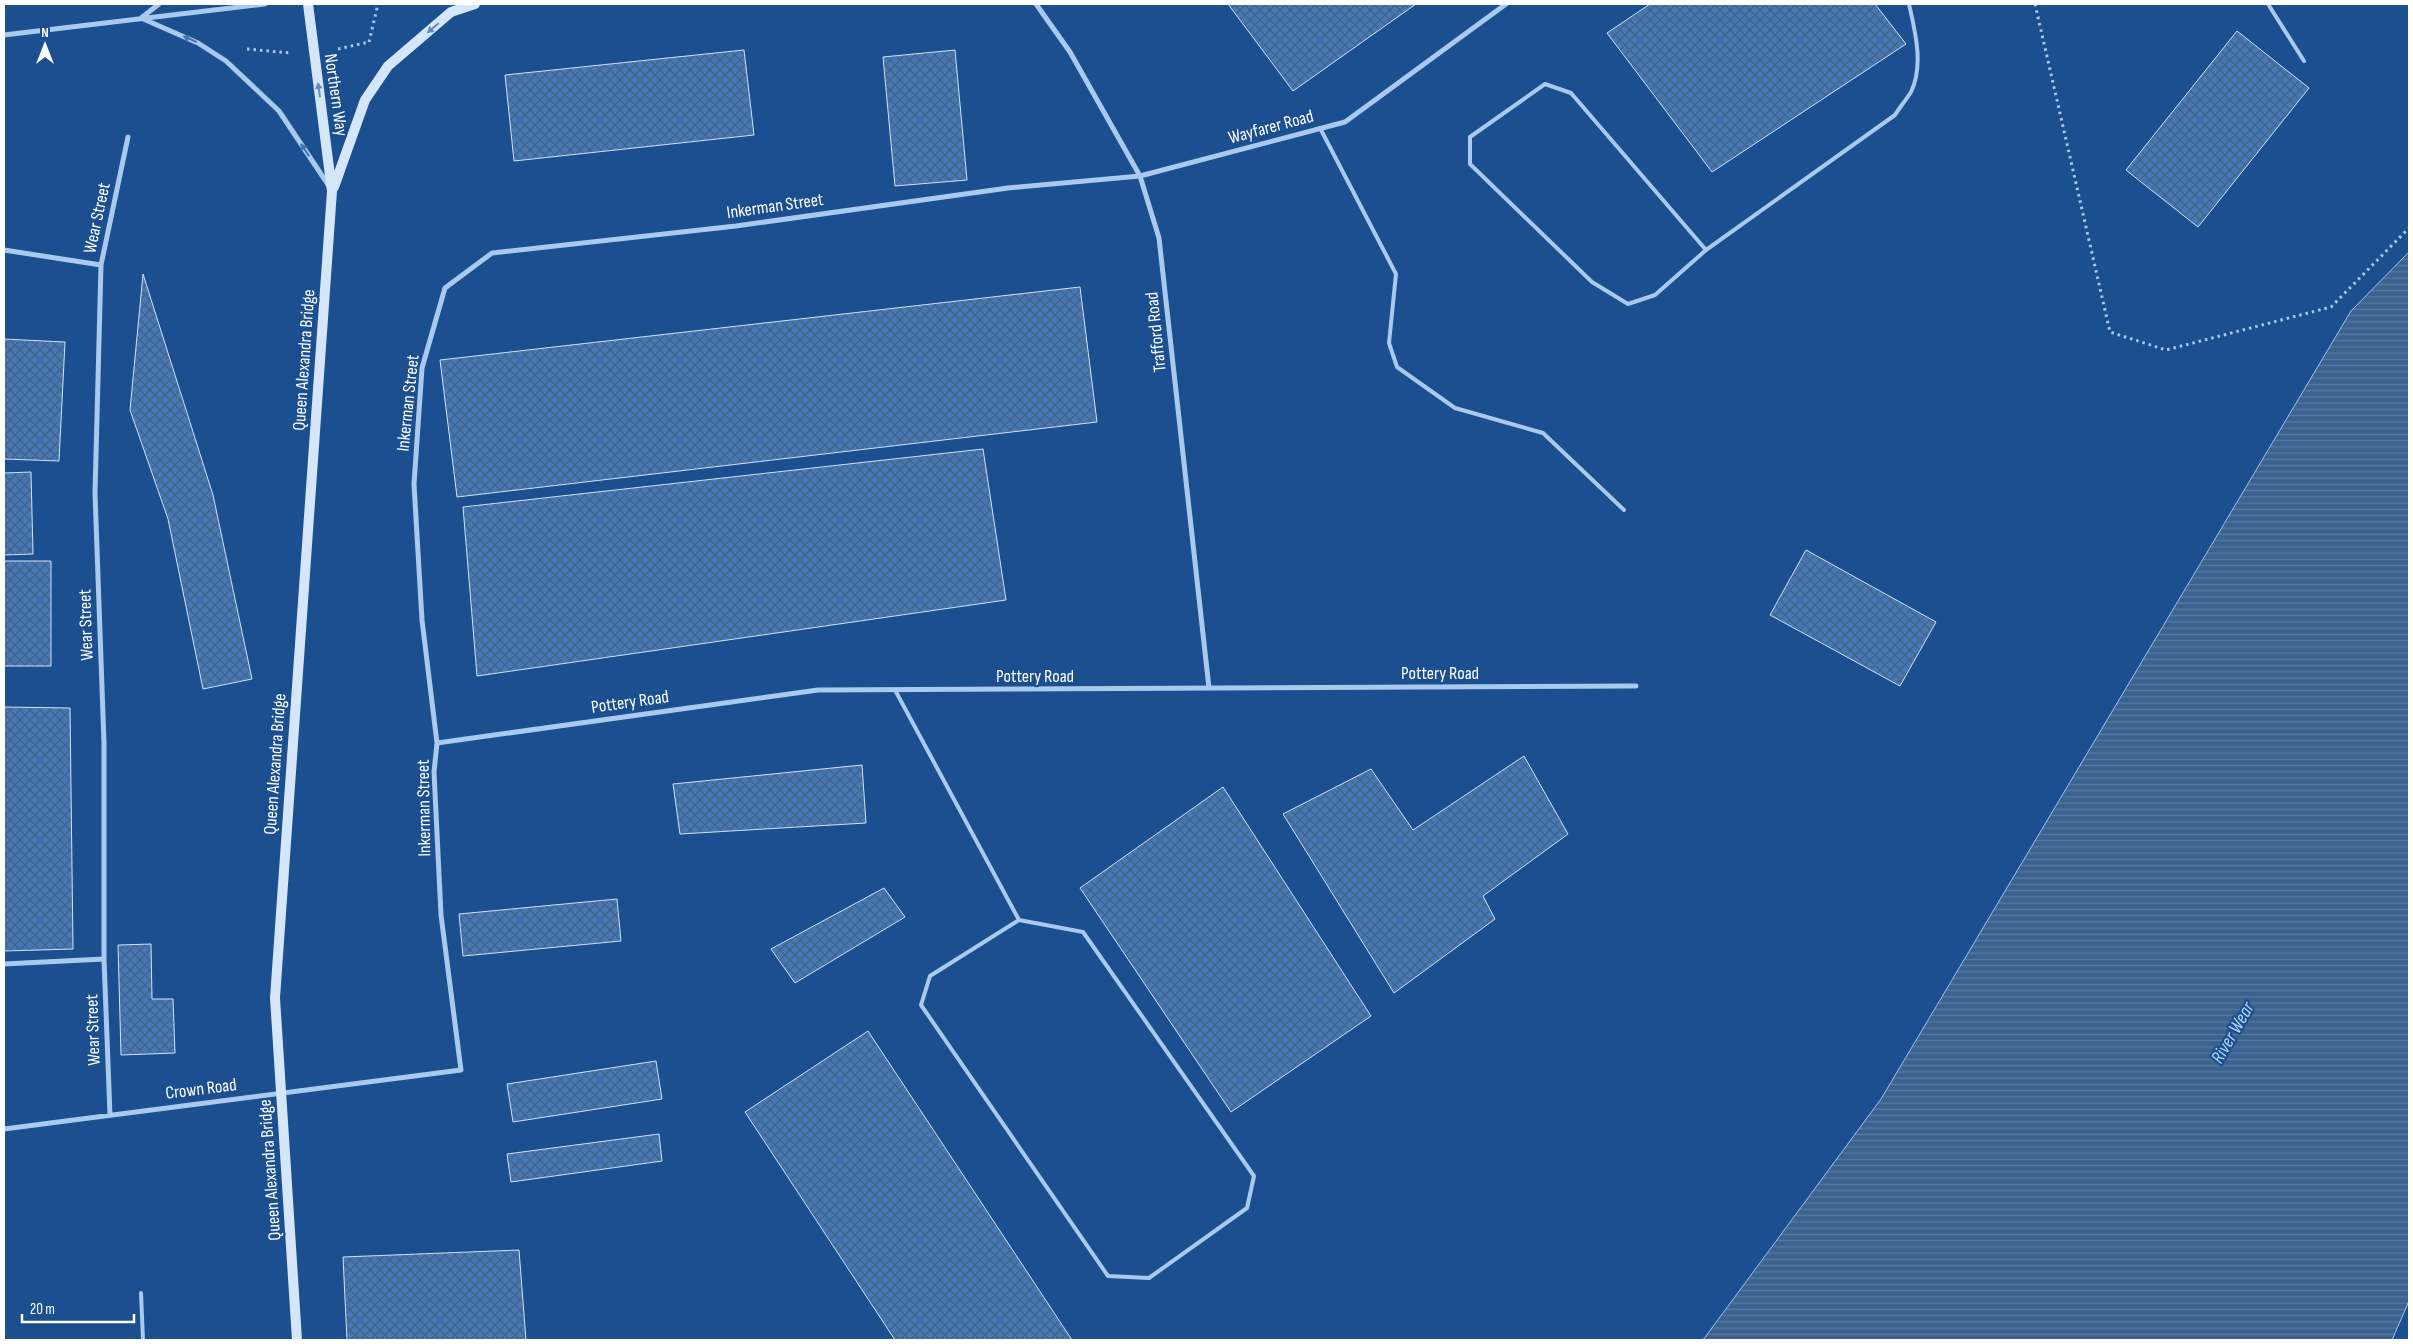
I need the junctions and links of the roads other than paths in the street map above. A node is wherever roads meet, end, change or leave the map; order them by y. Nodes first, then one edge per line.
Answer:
1 (159, 4) edge
2 (265, 4) edge
3 (308, 4) edge
4 (475, 4) edge
5 (1036, 4) edge
6 (1506, 4) edge
7 (1909, 4) edge
8 (2268, 4) edge
9 (141, 18) junction
10 (4, 35) edge
11 (2304, 61) dead end
12 (1320, 128) junction
13 (128, 137) dead end
14 (1140, 176) junction
15 (1008, 188) joint
16 (332, 191) junction
17 (4, 250) edge
18 (1706, 250) junction
19 (101, 265) junction
20 (1624, 510) dead end
21 (1636, 686) dead end
22 (1209, 688) junction
23 (895, 690) junction
24 (437, 743) junction
25 (1019, 920) junction
26 (104, 959) junction
27 (4, 964) edge
28 (461, 1070) joint
29 (110, 1115) junction
30 (4, 1129) edge
31 (141, 1293) dead end
32 (143, 1340) edge
33 (297, 1340) edge

1 - 9 street
2 - 9 street
16 -> 3 main road, Northern Way
4 -> 16 main road
5 - 14 street, Trafford Road
6 - 12 street, Wayfarer Road
7 - 18 lane
8 - 11 lane
9 - 10 street
16 -> 9 street
12 - 14 street, Wayfarer Road
12 - 20 lane
13 - 19 street, Wear Street
14 - 15 street, Wayfarer Road
14 - 22 street, Trafford Road
15 - 24 street, Inkerman Street
16 - 33 main road, Queen Alexandra Bridge, bridge
17 - 19 street
18 - 18 lane
19 - 26 street, Wear Street
21 - 22 street, Pottery Road
22 - 23 street, Pottery Road
23 - 24 street, Pottery Road
23 - 25 lane
24 - 28 street, Inkerman Street
25 - 25 lane
26 - 27 street
26 - 29 street, Wear Street
28 - 29 street, Crown Road
29 - 30 street, Crown Road
31 - 32 lane

